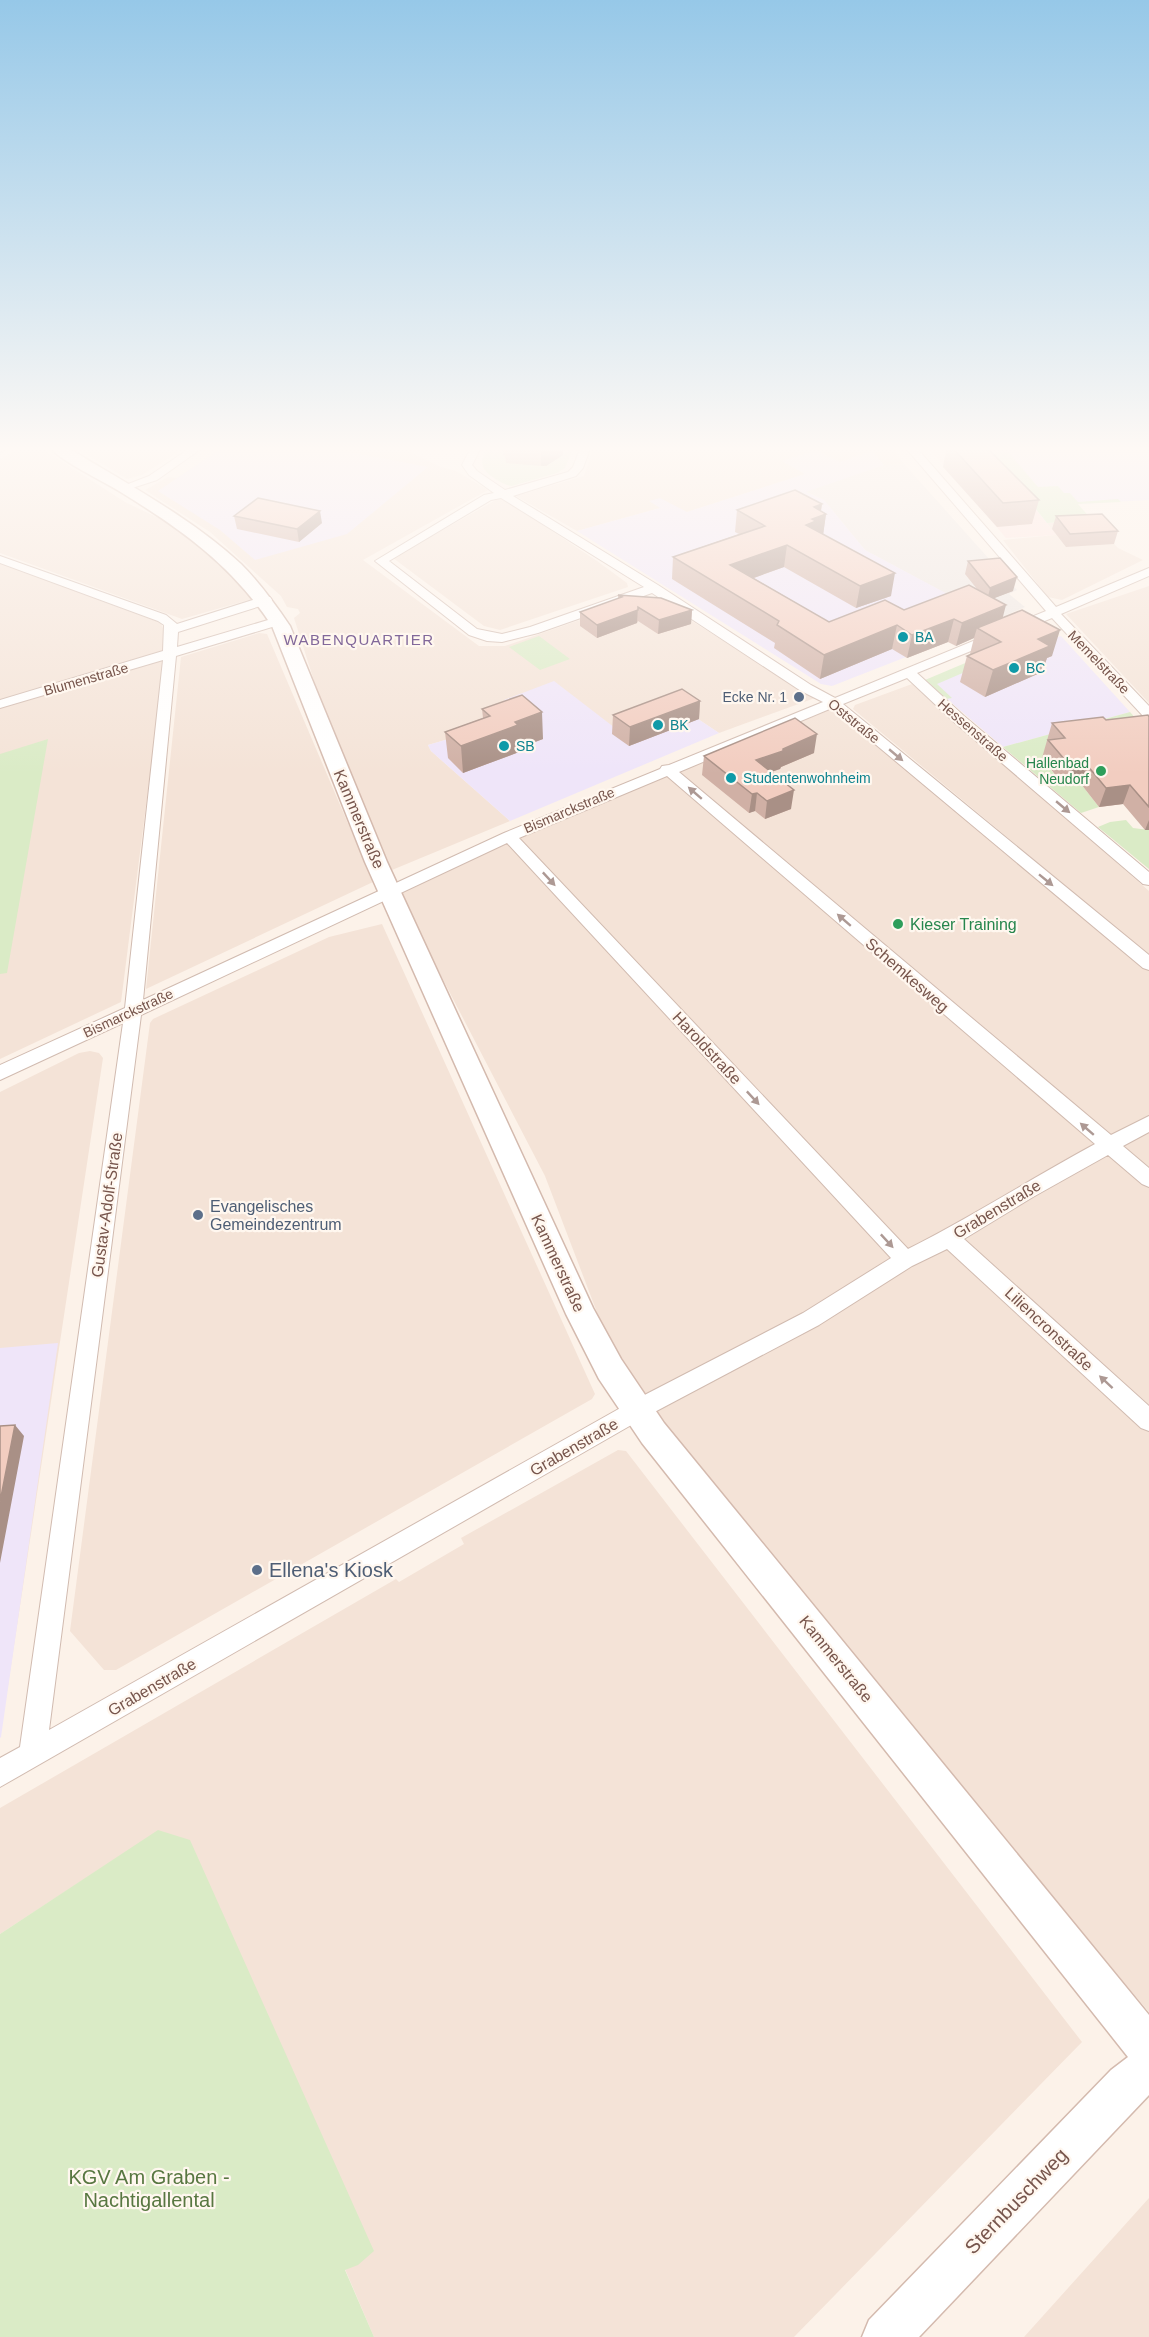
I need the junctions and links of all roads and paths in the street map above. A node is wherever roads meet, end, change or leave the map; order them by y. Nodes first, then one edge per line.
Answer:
1 (220, 555) edge
2 (391, 555) edge
3 (601, 555) edge
4 (1004, 555) edge
5 (0, 558) edge
6 (1149, 572) edge
7 (654, 588) junction
8 (266, 600) junction
9 (1054, 612) junction
10 (278, 621) junction
11 (172, 630) junction
12 (171, 654) junction
13 (908, 672) junction
14 (833, 702) junction
15 (0, 704) edge
16 (1149, 714) edge
17 (667, 769) junction
18 (509, 836) junction
19 (1149, 880) edge
20 (390, 891) junction
21 (1149, 964) edge
22 (133, 1011) junction
23 (0, 1073) edge
24 (1149, 1123) edge
25 (1107, 1146) junction
26 (1149, 1179) edge
27 (949, 1238) junction
28 (905, 1260) junction
29 (639, 1409) junction
30 (1149, 1421) edge
31 (32, 1755) junction
32 (0, 1773) edge
33 (1149, 2049) edge
34 (1149, 2068) edge
35 (886, 2337) edge

1 - 8 street, Kammerstraße
2 - 7 street
3 - 7 street, Oststraße
4 - 9 street, Memelstraße
5 - 11 street
6 - 9 street, Bismarckstraße
7 - 14 street, Oststraße
8 - 10 street, Kammerstraße
8 - 11 street
9 - 13 street, Bismarckstraße
9 - 16 street, Memelstraße
10 - 12 street, Blumenstraße
10 - 20 street, Kammerstraße
11 - 12 street
12 - 15 street, Blumenstraße
12 - 22 street, Gustav-Adolf-Straße
13 - 14 street, Bismarckstraße
13 -> 19 street, Hessenstraße
14 - 17 street, Bismarckstraße
14 -> 21 street, Oststraße
17 - 18 street, Bismarckstraße
25 -> 17 street, Schemkesweg
18 - 20 street, Bismarckstraße
18 -> 28 street, Haroldstraße
20 - 22 street, Bismarckstraße
20 - 29 street, Kammerstraße
22 - 23 street, Bismarckstraße
22 - 31 street, Gustav-Adolf-Straße
24 - 25 street, Grabenstraße
25 - 26 street, Schemkesweg
25 - 27 street, Grabenstraße
27 - 28 street, Grabenstraße
30 -> 27 street, Liliencronstraße
28 - 29 street, Grabenstraße
29 - 31 street, Grabenstraße
29 - 33 street, Kammerstraße
31 - 32 street, Grabenstraße
34 - 35 street, Sternbuschweg

